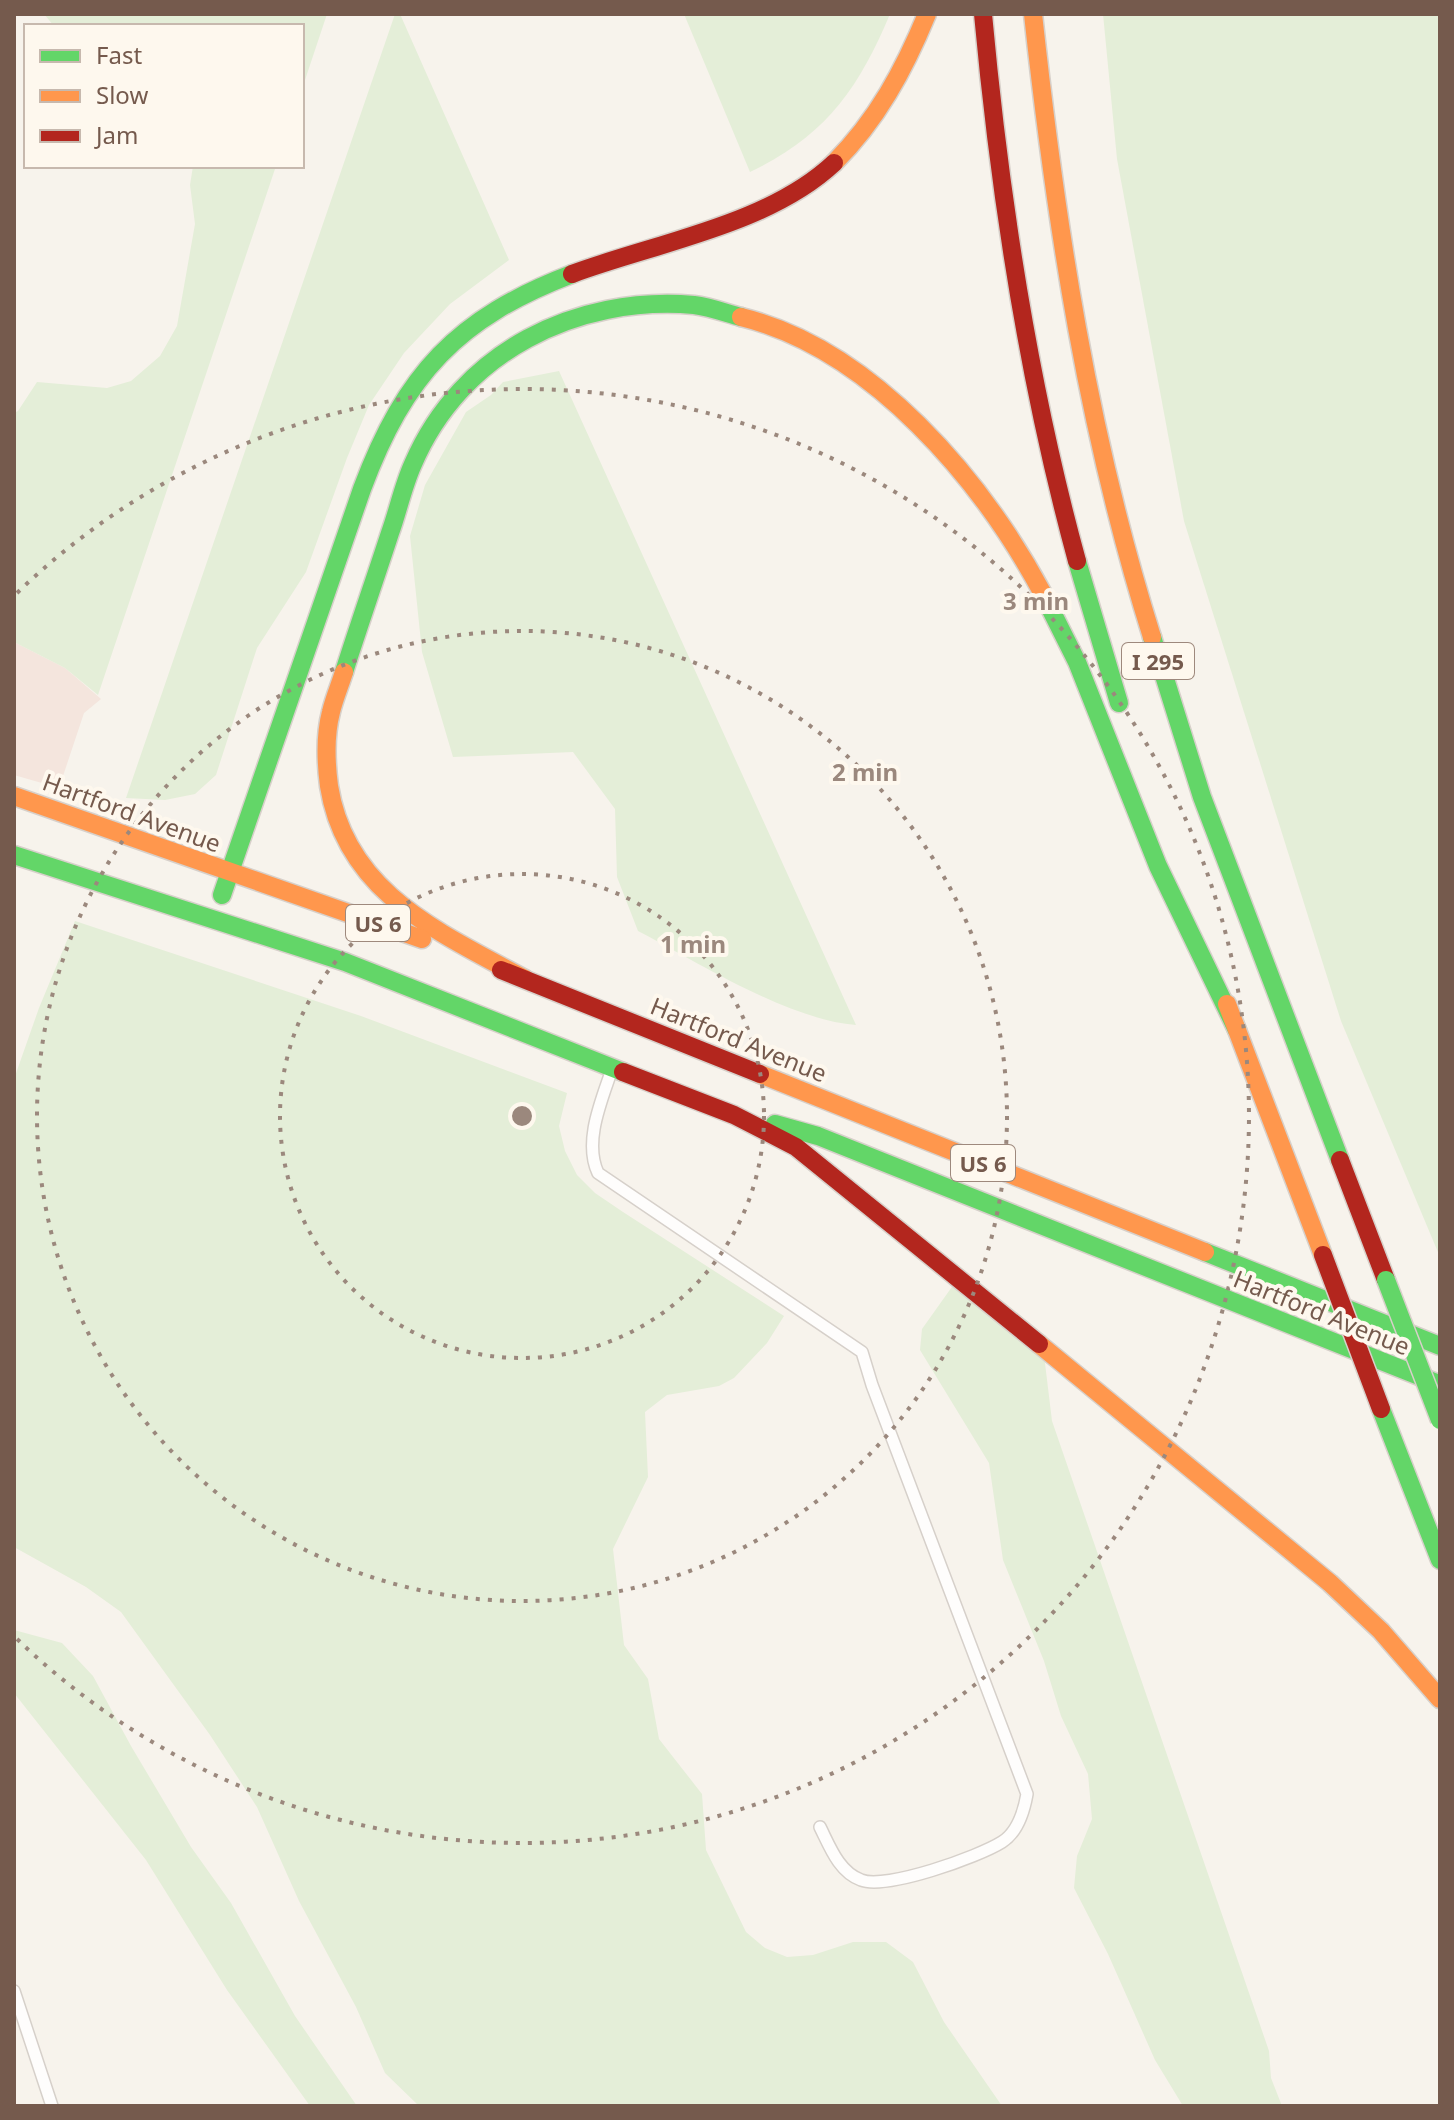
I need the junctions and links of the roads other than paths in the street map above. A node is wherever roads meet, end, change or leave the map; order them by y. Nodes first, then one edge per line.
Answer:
1 (927, 14) edge
2 (983, 14) edge
3 (1033, 14) edge
4 (1125, 725) dead end
5 (1138, 766) dead end
6 (14, 796) edge
7 (14, 855) edge
8 (229, 872) junction
9 (214, 919) junction
10 (525, 979) junction
11 (1237, 1030) junction
12 (613, 1066) junction
13 (719, 1109) junction
14 (1440, 1346) edge
15 (1440, 1385) edge
16 (1440, 1420) edge
17 (1440, 1560) edge
18 (1440, 1699) edge
19 (820, 1827) dead end
20 (14, 1991) edge
21 (52, 2106) edge

1 - 8 main road
2 - 4 main road
3 - 16 main road, I 295, bridge
5 - 11 main road
6 - 8 main road, Hartford Avenue / US 6
7 - 9 main road, Hartford Avenue / US 6
8 - 9 main road
8 - 10 main road, Hartford Avenue / US 6
9 - 12 main road, Hartford Avenue / US 6
10 - 11 main road
10 - 14 main road, Hartford Avenue / US 6
11 - 17 main road, bridge
12 - 13 main road, Hartford Avenue / US 6
12 - 19 lane
13 - 15 main road, Hartford Avenue
13 - 18 main road, US 6
20 - 21 lane

